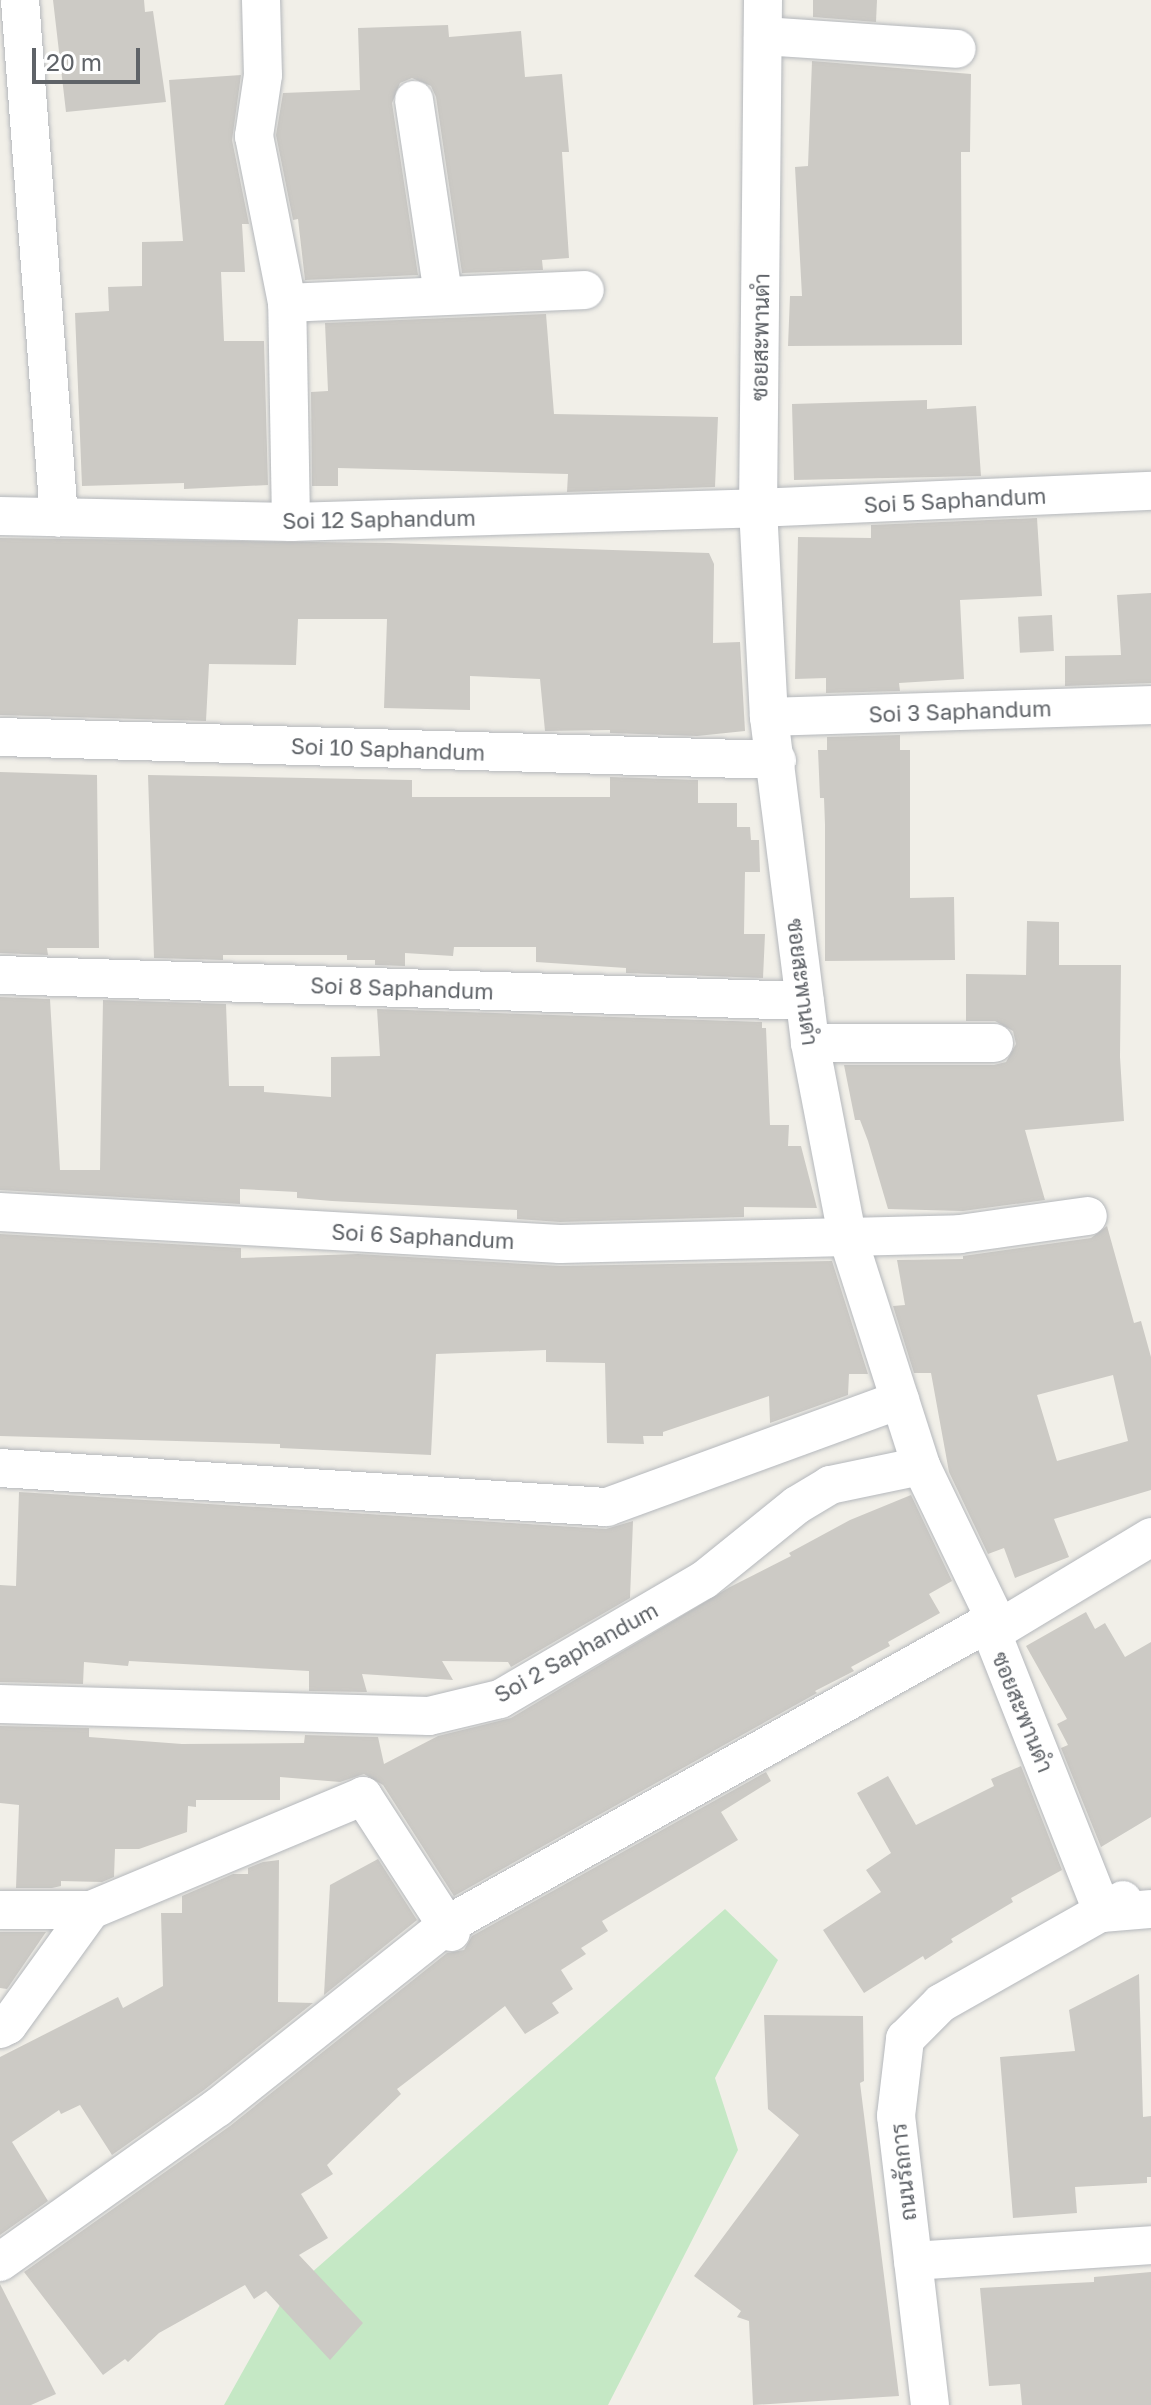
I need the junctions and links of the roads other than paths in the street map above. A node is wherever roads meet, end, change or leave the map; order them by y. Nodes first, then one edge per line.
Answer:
1 (20, 0) edge
2 (261, 0) edge
3 (763, 18) edge
4 (957, 49) dead end
5 (414, 100) dead end
6 (585, 290) dead end
7 (443, 293) junction
8 (287, 303) junction
9 (1151, 491) edge
10 (758, 508) junction
11 (0, 516) edge
12 (59, 518) junction
13 (291, 522) junction
14 (1151, 705) edge
15 (769, 717) junction
16 (0, 737) edge
17 (777, 760) junction
18 (0, 975) edge
19 (805, 1001) junction
20 (810, 1043) junction
21 (994, 1043) dead end
22 (0, 1212) edge
23 (1088, 1216) dead end
24 (847, 1235) junction
25 (900, 1400) junction
26 (921, 1466) junction
27 (0, 1468) edge
28 (1151, 1537) edge
29 (993, 1626) junction
30 (0, 1704) edge
31 (1151, 1882) edge
32 (1151, 1909) edge
33 (0, 1910) edge
34 (91, 1910) junction
35 (1103, 1913) junction
36 (449, 1928) junction
37 (0, 2029) edge
38 (1151, 2245) edge
39 (913, 2261) junction
40 (0, 2262) edge
41 (930, 2405) edge

1 - 12 street
2 - 8 street
3 - 4 street
3 - 10 street, ซอยสะพานดำ
5 - 7 street
6 - 7 street
7 - 8 street
8 - 13 street
9 - 10 street, Soi 5 Saphandum
10 - 13 street, Soi 12 Saphandum
10 - 15 street, ซอยสะพานดำ
11 - 12 street, Soi 12 Saphandum
12 - 13 street, Soi 12 Saphandum
14 - 15 street, Soi 3 Saphandum
15 - 17 street, ซอยสะพานดำ
16 - 17 street, Soi 10 Saphandum
17 - 19 street, ซอยสะพานดำ
18 - 19 street, Soi 8 Saphandum
19 - 20 street, ซอยสะพานดำ
20 - 21 street
20 - 24 street, ซอยสะพานดำ
22 - 24 street, Soi 6 Saphandum
23 - 24 street, Soi 6 Saphandum
24 - 25 street, ซอยสะพานดำ
25 - 26 street, ซอยสะพานดำ
25 - 27 street
26 - 29 street, ซอยสะพานดำ
26 - 30 street, Soi 2 Saphandum
28 - 29 street
29 - 35 street, ซอยสะพานดำ
29 - 36 street
31 - 35 street, ถนนรัถการ
32 - 35 street
33 - 34 street
34 - 36 street
34 - 37 street
35 - 39 street, ถนนรัถการ
36 - 40 street
38 - 39 street
39 - 41 street, ถนนรัถการ

